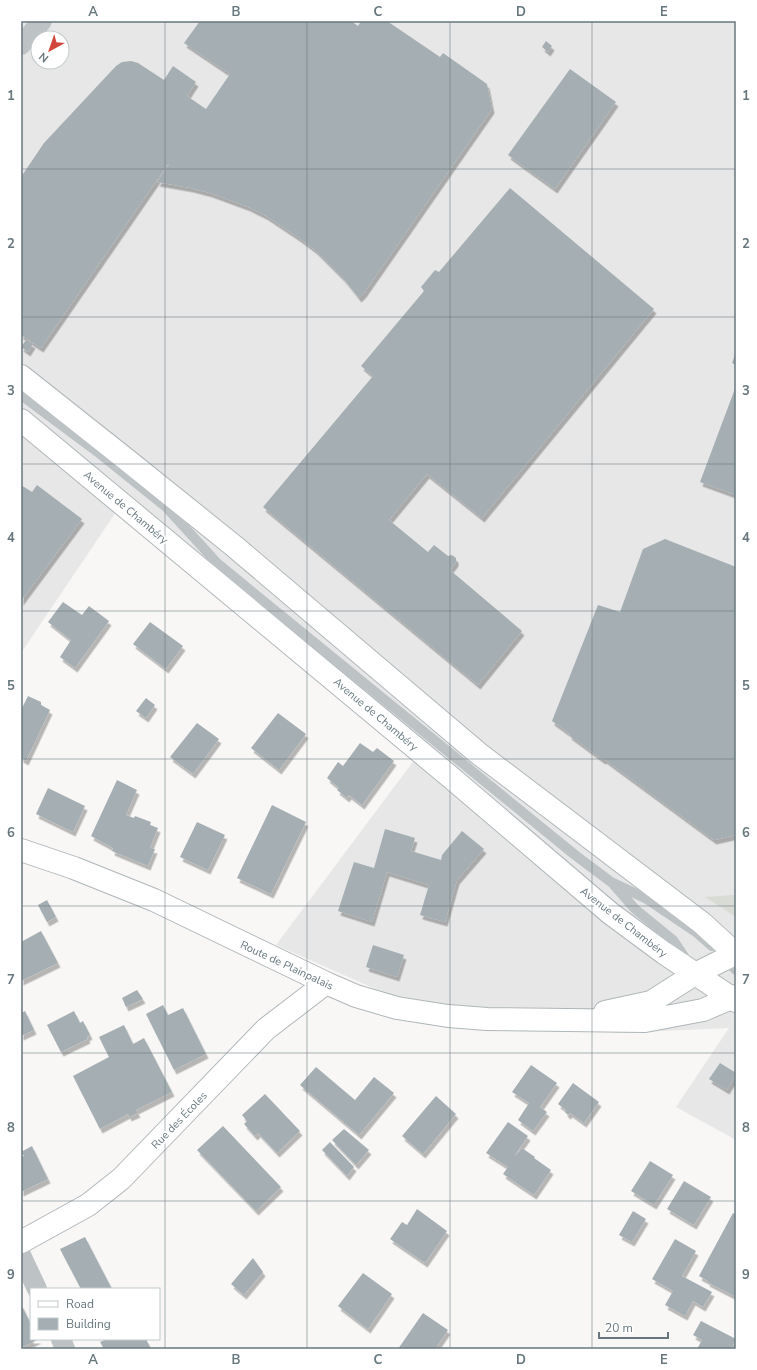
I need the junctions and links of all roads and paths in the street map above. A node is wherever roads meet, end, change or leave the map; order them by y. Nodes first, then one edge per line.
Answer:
1 (42, 21) edge
2 (21, 45) edge
3 (21, 376) edge
4 (21, 395) edge
5 (21, 420) edge
6 (21, 850) edge
7 (611, 882) junction
8 (734, 958) edge
9 (695, 974) junction
10 (326, 983) junction
11 (734, 998) edge
12 (568, 1021) junction
13 (21, 1242) edge
14 (21, 1255) edge
15 (37, 1288) edge
16 (60, 1340) edge
17 (65, 1349) edge

1 - 2 street
3 - 8 main road
4 - 7 lane
5 - 9 main road, Avenue de Chambéry
6 - 10 main road, Route de Plainpalais
7 - 8 lane
7 - 9 lane
8 - 9 main road, Route de Plainpalais
9 - 11 main road, Avenue de Chambéry
9 - 12 main road, Route de Plainpalais
10 - 12 main road, Route de Plainpalais
10 - 13 main road, Rue des Écoles
11 - 12 main road, Route de Plainpalais
14 - 15 street
16 - 17 street

